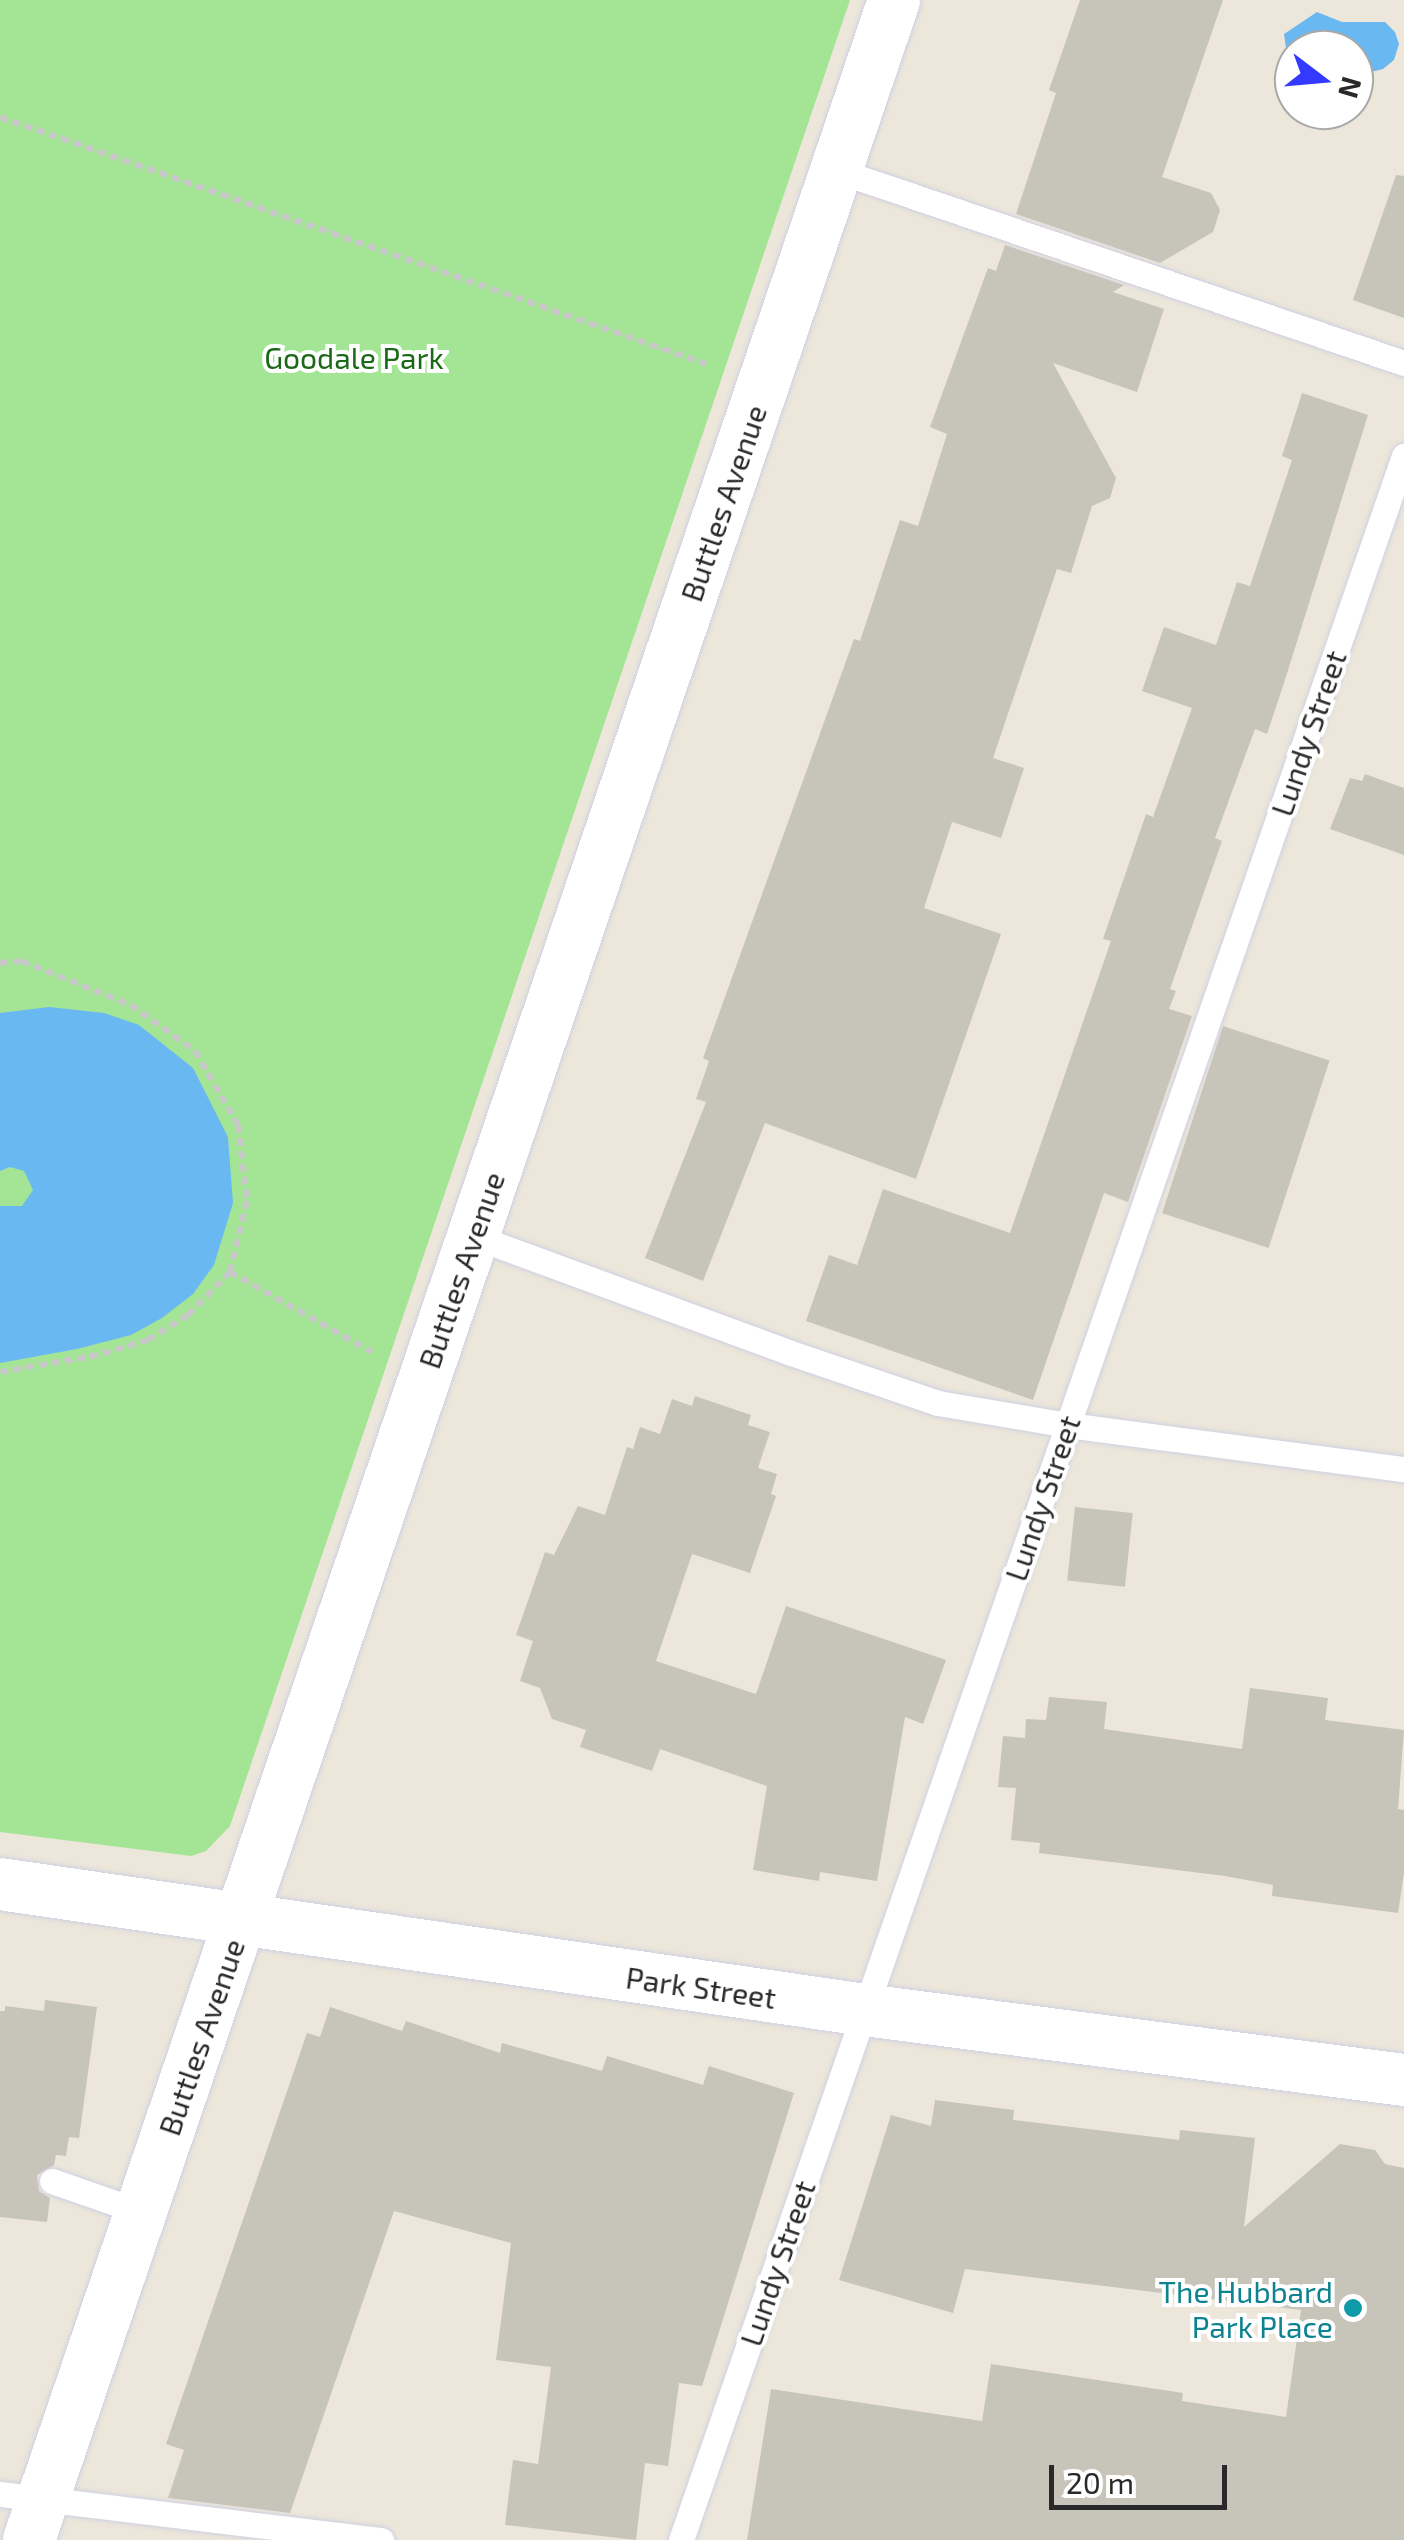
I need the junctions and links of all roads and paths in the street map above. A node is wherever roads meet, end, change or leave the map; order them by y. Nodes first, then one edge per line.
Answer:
1 (894, 0) edge
2 (0, 116) edge
3 (836, 170) junction
4 (1404, 362) edge
5 (706, 364) dead end
6 (1404, 456) edge
7 (0, 964) edge
8 (473, 1236) junction
9 (230, 1272) junction
10 (372, 1352) dead end
11 (0, 1372) edge
12 (1068, 1425) junction
13 (1404, 1469) edge
14 (0, 1884) edge
15 (240, 1921) junction
16 (865, 2010) junction
17 (1404, 2080) edge
18 (52, 2181) dead end
19 (141, 2212) junction
20 (24, 2512) edge
21 (381, 2540) edge
22 (681, 2540) edge

1 - 3 street, Buttles Avenue
2 - 5 path
3 - 4 lane
3 - 8 street, Buttles Avenue
6 - 12 lane, Lundy Street
7 - 9 path
8 - 12 lane
8 - 15 street, Buttles Avenue
9 - 10 path
9 - 11 path
12 - 13 lane
12 - 16 lane, Lundy Street
14 - 15 street, Park Street
15 - 16 street, Park Street
15 - 19 street, Buttles Avenue
16 - 17 street, Park Street
16 - 22 lane, Lundy Street
18 - 19 lane
19 - 20 street, Buttles Avenue
20 - 21 lane

